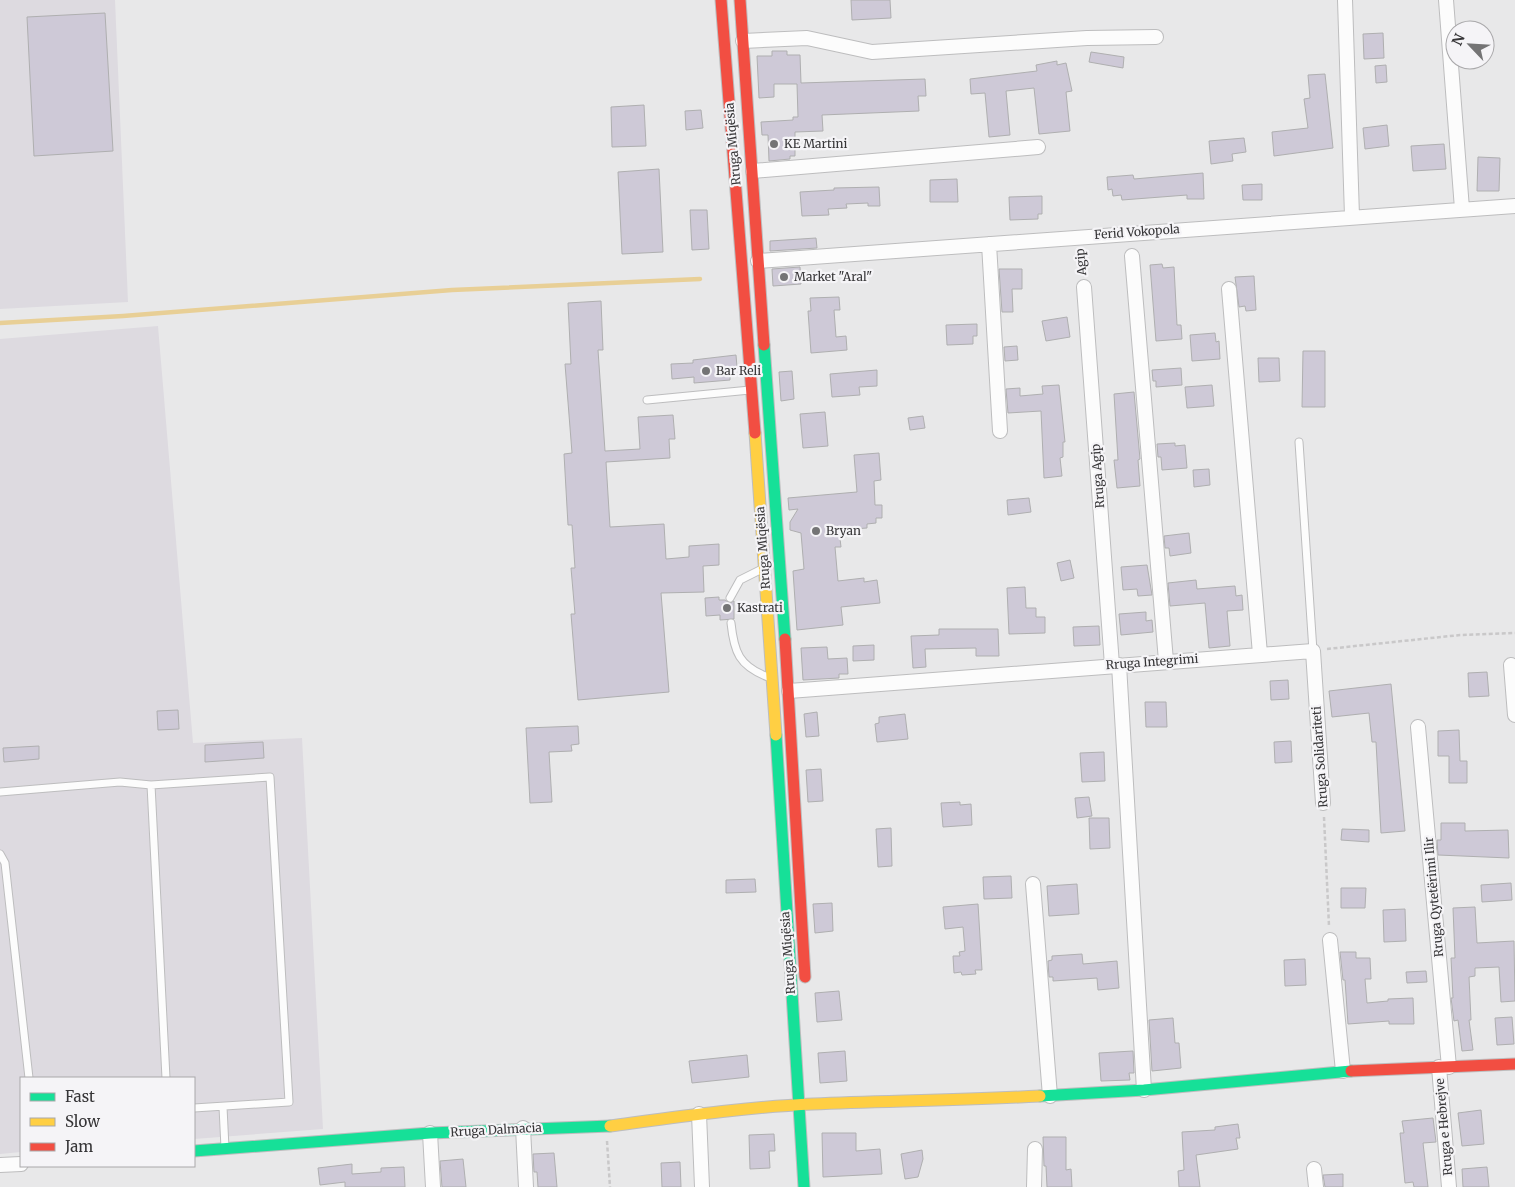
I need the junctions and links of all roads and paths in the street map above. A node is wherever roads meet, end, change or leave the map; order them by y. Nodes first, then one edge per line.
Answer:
1 (721, 0) edge
2 (740, 0) edge
3 (1345, 0) edge
4 (1446, 0) edge
5 (1156, 38) dead end
6 (742, 41) junction
7 (1038, 147) dead end
8 (753, 172) junction
9 (1515, 206) edge
10 (1462, 209) junction
11 (1352, 216) junction
12 (1079, 236) junction
13 (989, 244) junction
14 (1132, 256) dead end
15 (758, 261) junction
16 (1084, 287) joint
17 (1229, 289) dead end
18 (752, 390) junction
19 (647, 400) dead end
20 (1000, 431) dead end
21 (1299, 442) dead end
22 (765, 568) junction
23 (730, 598) dead end
24 (731, 623) dead end
25 (1515, 633) edge
26 (1313, 651) junction
27 (1260, 654) junction
28 (1166, 661) junction
29 (1115, 665) junction
30 (1511, 665) dead end
31 (771, 678) junction
32 (789, 691) junction
33 (1515, 715) edge
34 (1418, 728) dead end
35 (151, 785) junction
36 (0, 792) edge
37 (1323, 803) joint
38 (0, 854) edge
39 (1033, 884) dead end
40 (1330, 940) joint
41 (805, 986) dead end
42 (1515, 1064) edge
43 (1444, 1067) junction
44 (1343, 1071) junction
45 (29, 1077) edge
46 (166, 1077) edge
47 (1144, 1090) junction
48 (1050, 1096) junction
49 (798, 1106) junction
50 (223, 1107) junction
51 (195, 1108) edge
52 (699, 1114) junction
53 (606, 1126) junction
54 (523, 1128) junction
55 (430, 1133) junction
56 (225, 1148) junction
57 (1034, 1149) dead end
58 (195, 1151) edge
59 (20, 1164) edge
60 (0, 1165) edge
61 (1314, 1169) dead end
62 (433, 1187) edge
63 (526, 1187) edge
64 (610, 1187) edge
65 (702, 1187) edge
66 (804, 1187) edge
67 (1034, 1187) edge
68 (1316, 1187) edge
69 (1449, 1187) edge

1 - 18 main road, Rruga Miqësia
2 - 6 main road, Rruga Miqësia
3 - 11 street
4 - 10 street
5 - 6 street
6 - 8 main road, Rruga Miqësia
7 - 8 street
8 - 15 main road, Rruga Miqësia
9 - 10 street, Ferid Vokopola
10 - 11 street, Ferid Vokopola
11 - 12 street, Ferid Vokopola
12 - 13 street, Ferid Vokopola
12 - 16 path, Agip
13 - 15 street, Ferid Vokopola
13 - 20 street
14 - 28 street
15 - 32 main road, Rruga Miqësia
16 - 29 street, Rruga Agip
17 - 27 street
18 - 19 lane
18 - 22 main road, Rruga Miqësia
21 - 26 lane, Rruga Solidariteti
22 - 23 lane
22 - 31 main road, Rruga Miqësia
24 - 31 lane
25 - 26 path
26 - 27 street, Rruga Integrimi
26 - 37 street, Rruga Solidariteti
27 - 28 street, Rruga Integrimi
28 - 29 street, Rruga Integrimi
29 - 32 street, Rruga Integrimi
29 - 47 street, Rruga Agip
30 - 33 street
31 - 49 main road, Rruga Miqësia
32 - 41 main road, Rruga Miqësia
34 - 43 street, Rruga Qytetërimi Ilir
35 - 36 lane
35 - 46 lane
35 - 50 lane
37 - 40 path, Rruga Solidariteti
38 - 45 lane
39 - 48 street
40 - 44 street
42 - 43 main road, Rruga Dalmacia
43 - 44 main road, Rruga Dalmacia
43 - 69 street, Rruga e Hebrejve
44 - 47 main road, Rruga Dalmacia
47 - 48 main road, Rruga Dalmacia
48 - 49 main road, Rruga Dalmacia
49 - 52 main road, Rruga Dalmacia
49 - 66 main road, Rruga Miqësia
50 - 51 lane
50 - 56 lane
52 - 53 main road, Rruga Dalmacia
52 - 65 street
53 - 54 main road, Rruga Dalmacia
53 - 64 path
54 - 55 main road, Rruga Dalmacia
54 - 63 street
55 - 56 main road, Rruga Dalmacia
55 - 62 street
56 - 58 main road, Rruga Dalmacia
57 - 67 street
59 - 60 street
61 - 68 street

